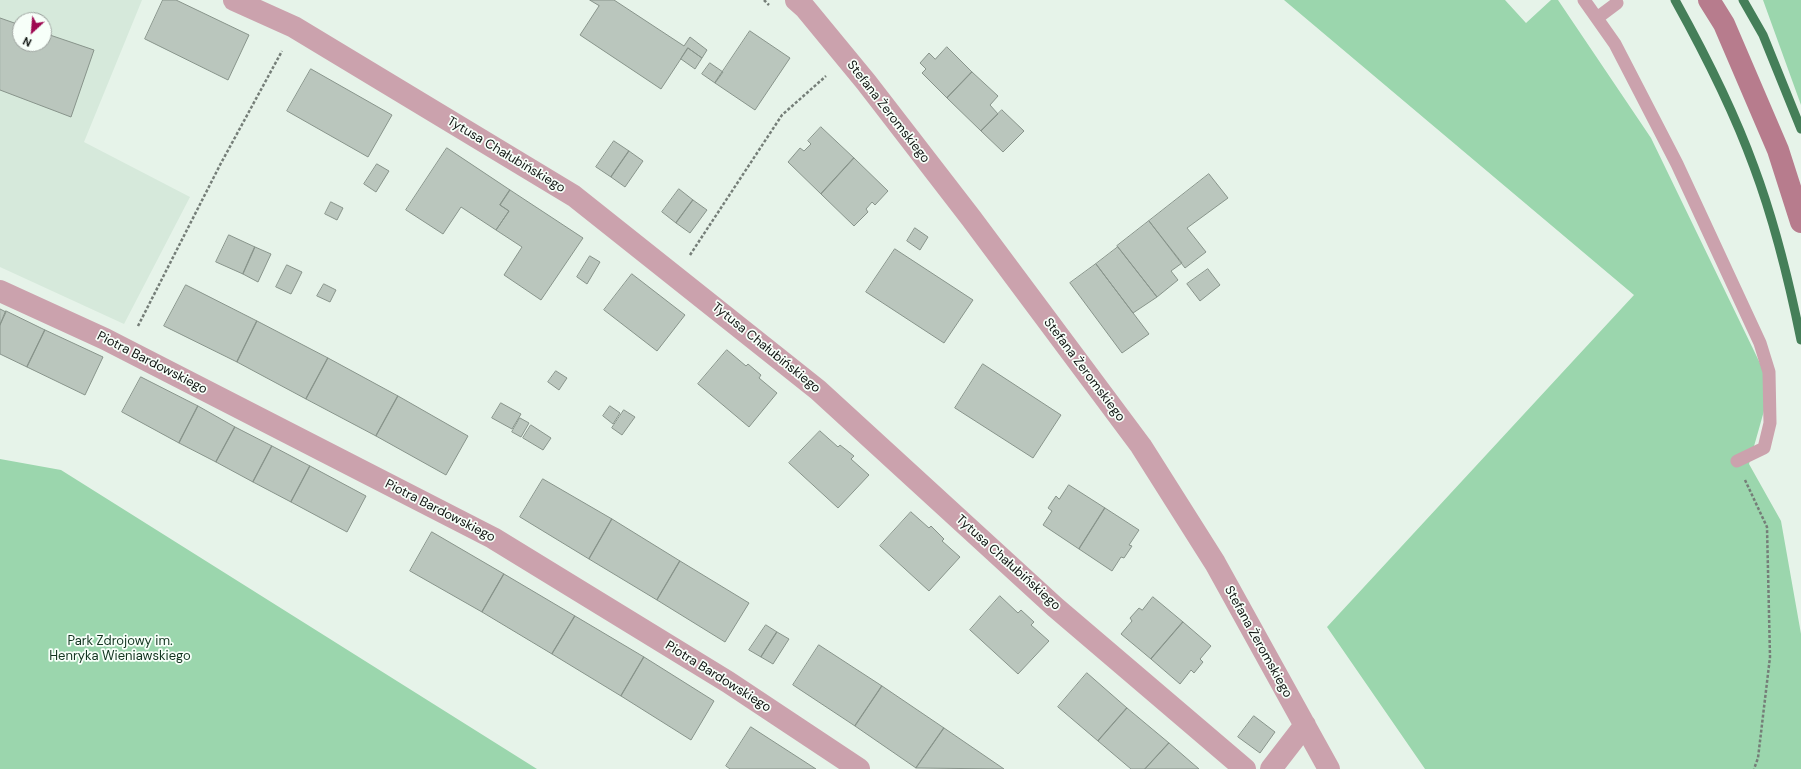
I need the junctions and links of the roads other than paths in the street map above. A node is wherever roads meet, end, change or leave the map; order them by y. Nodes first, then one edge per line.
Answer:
1 (234, 0) edge
2 (796, 0) edge
3 (1584, 0) edge
4 (1709, 0) edge
5 (1617, 3) dead end
6 (1597, 18) junction
7 (1801, 222) edge
8 (0, 291) edge
9 (1737, 461) road end
10 (1305, 725) junction
11 (859, 769) edge
12 (1245, 769) edge
13 (1271, 769) edge
14 (1329, 769) edge

1 - 12 street, Tytusa Chałubińskiego
2 - 10 street, Stefana Żeromskiego
3 - 6 lane
4 - 7 street
5 - 6 lane
6 - 9 lane
8 - 11 street, Piotra Bardowskiego
10 - 13 street
10 - 14 street, Stefana Żeromskiego

